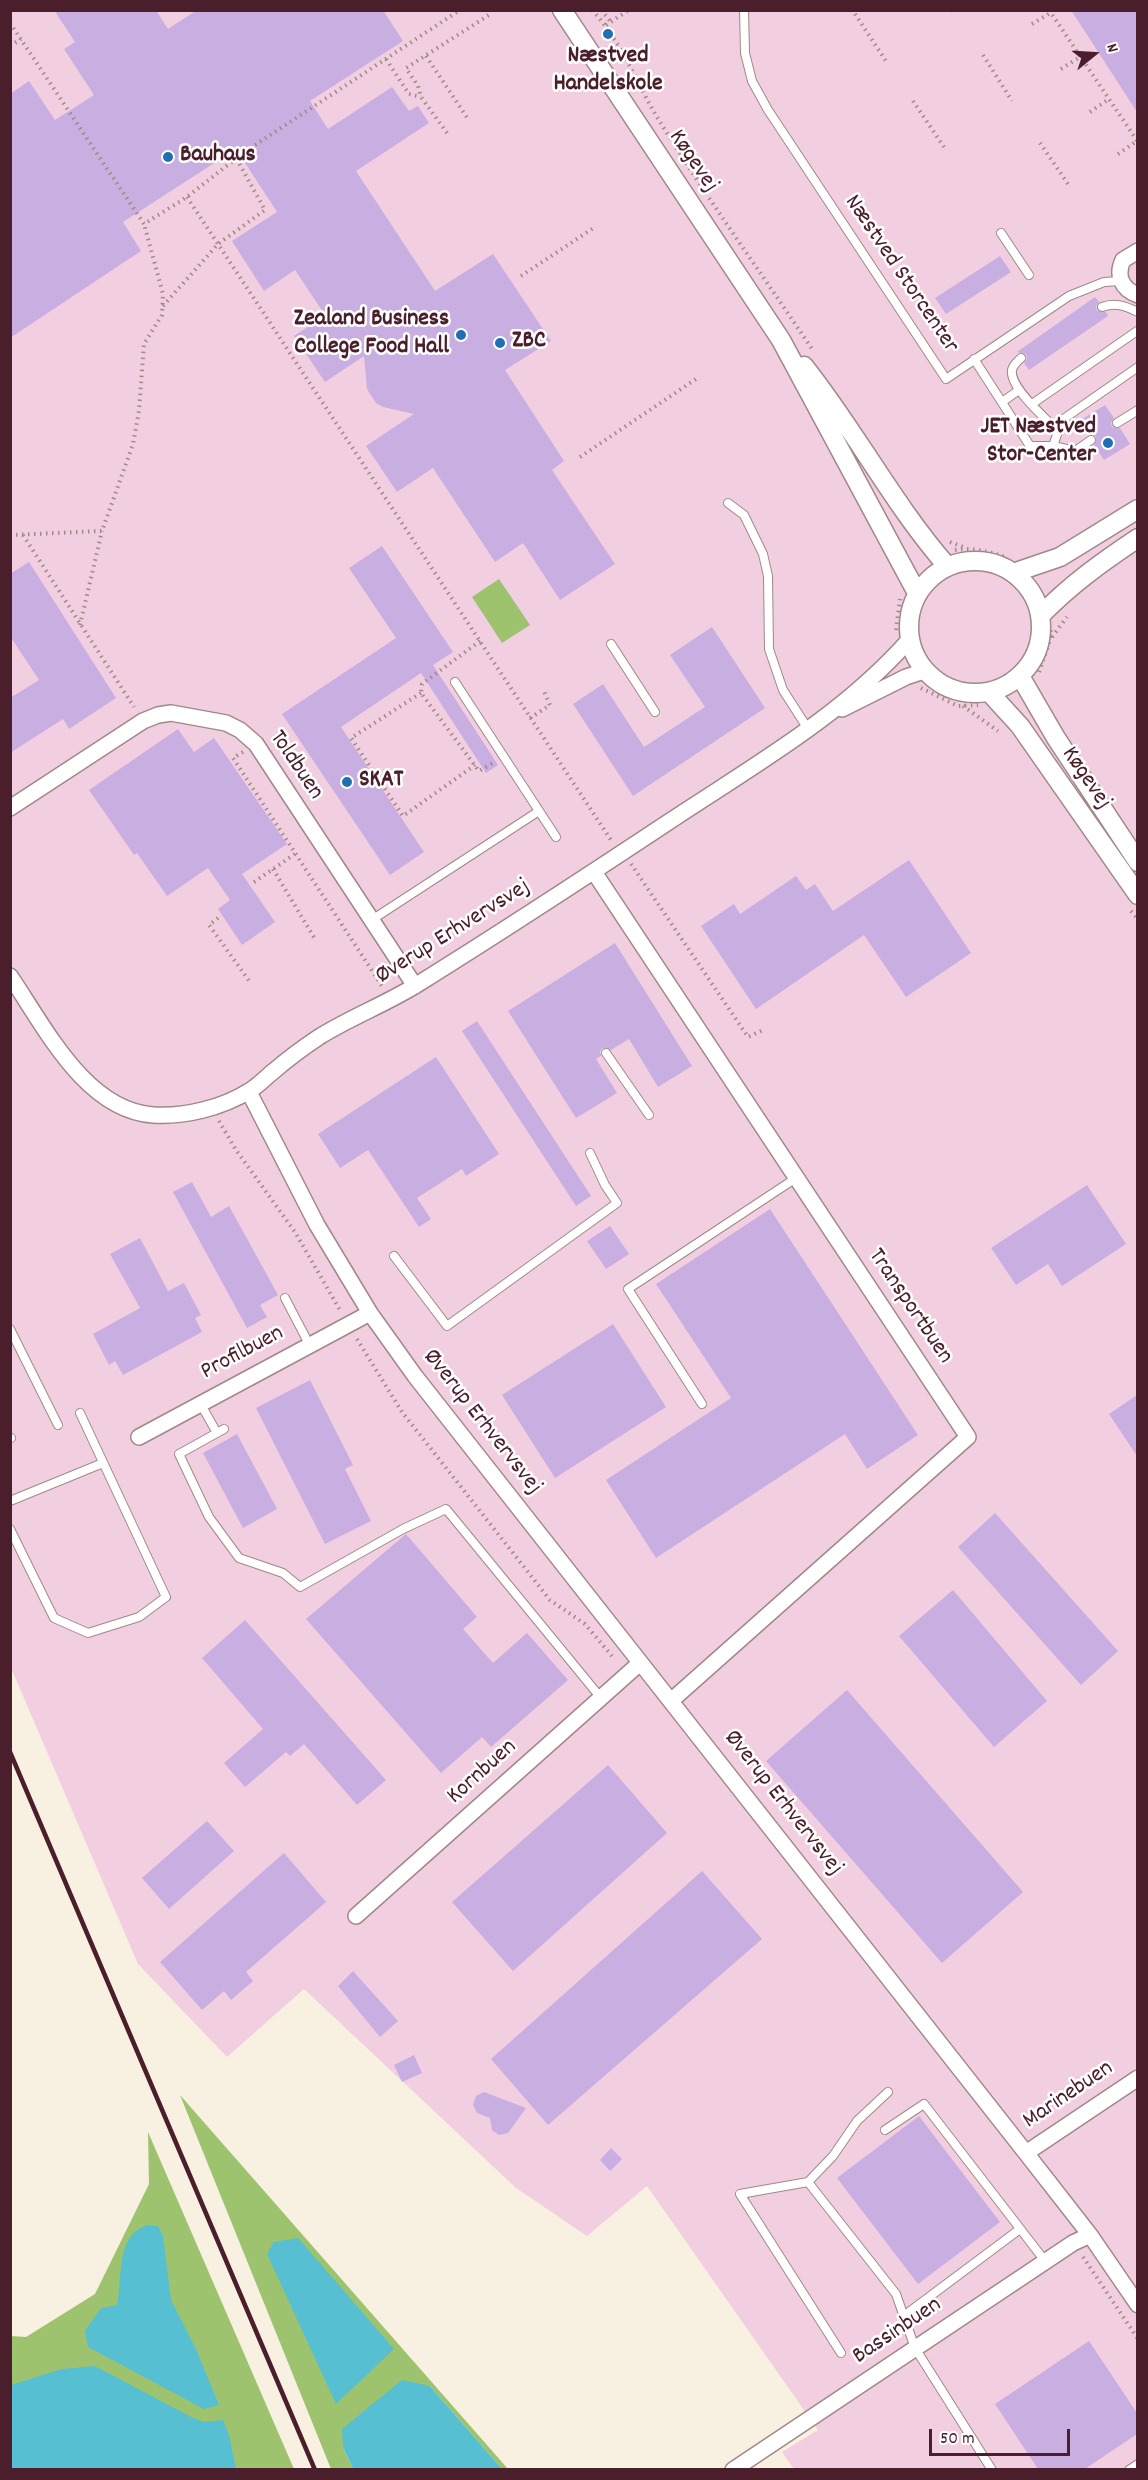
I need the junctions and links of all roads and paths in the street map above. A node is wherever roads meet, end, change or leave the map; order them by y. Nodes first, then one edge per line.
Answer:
1 (445, 10) edge
2 (460, 10) edge
3 (486, 10) edge
4 (562, 10) edge
5 (592, 10) edge
6 (601, 10) edge
7 (629, 10) edge
8 (744, 10) edge
9 (1049, 12) edge
10 (855, 14) dead end
11 (449, 17) junction
12 (611, 22) junction
13 (10, 23) edge
14 (1032, 24) dead end
15 (606, 25) junction
16 (21, 39) junction
17 (10, 46) edge
18 (426, 56) junction
19 (983, 56) dead end
20 (1080, 57) junction
21 (386, 58) junction
22 (886, 61) dead end
23 (1061, 69) dead end
24 (421, 97) junction
25 (1109, 99) junction
26 (913, 101) dead end
27 (1012, 101) dead end
28 (1090, 112) dead end
29 (468, 119) dead end
30 (447, 133) dead end
31 (1137, 142) edge
32 (1040, 143) dead end
33 (944, 147) dead end
34 (1118, 154) dead end
35 (236, 158) junction
36 (1070, 186) dead end
37 (187, 197) junction
38 (144, 224) junction
39 (595, 227) dead end
40 (1001, 233) dead end
41 (219, 244) junction
42 (1137, 251) edge
43 (1029, 275) dead end
44 (521, 276) dead end
45 (1121, 281) junction
46 (1137, 294) edge
47 (162, 307) junction
48 (1102, 307) dead end
49 (1137, 312) edge
50 (1137, 332) edge
51 (781, 340) junction
52 (812, 350) dead end
53 (1021, 358) dead end
54 (974, 359) junction
55 (1137, 367) edge
56 (696, 379) dead end
57 (1019, 390) junction
58 (1002, 402) junction
59 (1032, 404) junction
60 (1137, 410) edge
61 (1117, 423) dead end
62 (1058, 431) junction
63 (1091, 440) dead end
64 (1053, 446) junction
65 (580, 457) dead end
66 (728, 503) dead end
67 (1137, 509) edge
68 (102, 531) junction
69 (10, 534) edge
70 (22, 534) junction
71 (942, 535) dead end
72 (1137, 538) edge
73 (966, 548) junction
74 (943, 561) junction
75 (1019, 571) junction
76 (914, 586) junction
77 (1045, 611) junction
78 (80, 625) junction
79 (480, 641) junction
80 (611, 644) dead end
81 (904, 645) junction
82 (917, 673) junction
83 (455, 682) dead end
84 (1023, 682) junction
85 (543, 689) dead end
86 (421, 693) junction
87 (995, 698) junction
88 (655, 712) dead end
89 (828, 715) junction
90 (530, 718) junction
91 (143, 721) junction
92 (808, 729) junction
93 (256, 744) junction
94 (504, 756) junction
95 (475, 765) junction
96 (10, 808) edge
97 (539, 811) junction
98 (556, 837) dead end
99 (295, 854) junction
100 (620, 854) junction
101 (1137, 862) edge
102 (273, 869) junction
103 (594, 872) junction
104 (254, 882) dead end
105 (1137, 895) edge
106 (218, 918) dead end
107 (370, 921) junction
108 (315, 939) dead end
109 (10, 976) edge
110 (250, 982) dead end
111 (415, 986) junction
112 (390, 999) junction
113 (763, 1030) dead end
114 (606, 1053) dead end
115 (249, 1092) junction
116 (211, 1108) junction
117 (649, 1115) dead end
118 (590, 1153) dead end
119 (796, 1179) junction
120 (394, 1256) dead end
121 (285, 1298) dead end
122 (370, 1313) junction
123 (348, 1324) junction
124 (10, 1329) edge
125 (309, 1344) junction
126 (200, 1403) junction
127 (702, 1404) dead end
128 (80, 1413) dead end
129 (58, 1425) dead end
130 (139, 1437) dead end
131 (103, 1463) junction
132 (10, 1501) edge
133 (10, 1529) edge
134 (640, 1663) junction
135 (627, 1674) junction
136 (601, 1698) junction
137 (672, 1700) junction
138 (356, 1916) dead end
139 (1137, 2078) edge
140 (888, 2092) dead end
141 (885, 2130) dead end
142 (1026, 2153) junction
143 (808, 2182) junction
144 (1020, 2229) junction
145 (1090, 2235) junction
146 (1073, 2243) junction
147 (1045, 2261) junction
148 (1137, 2305) edge
149 (905, 2316) junction
150 (1137, 2339) edge
151 (915, 2348) junction
152 (841, 2353) dead end
153 (1137, 2464) edge
154 (733, 2469) edge
155 (992, 2469) edge
156 (1129, 2469) edge

1 - 11 path
2 - 11 path
3 - 18 path
4 - 51 street, Køgevej
5 - 15 path
6 - 12 path
7 - 12 path
8 - 54 lane, Næstved Storcenter
9 - 14 path
9 - 20 path
10 - 22 path
11 - 21 path
12 - 15 path
13 - 16 path
15 - 52 path
16 - 17 path
16 - 38 path
18 - 24 path
18 - 29 path
19 - 27 path
20 - 23 path
20 - 25 path
21 - 24 path
21 - 35 path
24 - 30 path
25 - 28 path
25 - 31 path
26 - 33 path
31 - 34 path
32 - 36 path
35 - 37 path
35 - 41 path
37 - 38 path
37 - 41 path
38 - 47 path
39 - 44 path
40 - 43 lane
41 - 47 path
41 - 79 path
42 - 45 street
45 - 46 street
45 - 54 lane, Næstved Storcenter
47 - 68 path
48 - 49 lane
50 - 59 lane
51 - 74 street, Køgevej
51 - 76 street, Køgevej
53 - 57 lane
54 - 58 lane
55 - 62 lane
56 - 65 path
57 - 58 lane
57 - 59 lane
58 - 64 lane
59 - 62 lane
60 - 61 lane
62 - 64 lane
63 - 64 lane
66 - 92 lane
67 - 75 street
68 - 70 path
68 - 78 path
69 - 70 path
70 - 78 path
71 - 73 path
72 - 77 street
73 - 74 path
73 - 75 path
74 - 75 street
74 - 76 street
75 - 77 street
76 - 81 street
76 - 81 path
77 - 84 street
77 - 84 path
78 - 91 path
79 - 86 path
79 - 90 path
80 - 88 lane
81 - 82 street
81 - 89 street, Øverup Erhvervsvej
82 - 87 street
82 - 87 path
82 - 89 street, Øverup Erhvervsvej
83 - 94 lane
84 - 87 street
84 - 101 street, Køgevej
85 - 90 path
86 - 95 path
86 - 95 path
87 - 105 street, Køgevej
89 - 92 street, Øverup Erhvervsvej
90 - 100 path
91 - 93 street, Toldbuen
91 - 96 street, Toldbuen
92 - 100 street, Øverup Erhvervsvej
93 - 99 path
93 - 107 street, Toldbuen
94 - 95 path
94 - 97 lane
97 - 98 lane
97 - 107 lane
99 - 102 path
99 - 112 path
100 - 103 street, Øverup Erhvervsvej
100 - 113 path
102 - 104 path
102 - 108 path
103 - 111 street, Øverup Erhvervsvej
103 - 119 street, Transportbuen
106 - 110 path
107 - 111 street, Toldbuen
109 - 116 street
111 - 112 street, Øverup Erhvervsvej
112 - 115 street, Øverup Erhvervsvej
114 - 117 lane
115 - 116 street
115 - 122 street, Øverup Erhvervsvej
116 - 123 path
118 - 120 lane
119 - 127 lane
119 - 137 street, Transportbuen
121 - 125 lane
122 - 123 street, Profilbuen
122 - 134 street, Øverup Erhvervsvej
123 - 125 street, Profilbuen
123 - 135 path
124 - 129 lane
125 - 126 street, Profilbuen
126 - 130 street, Profilbuen
126 - 136 lane
128 - 131 lane
131 - 132 lane
131 - 133 lane
134 - 135 street, Kornbuen
134 - 137 street, Øverup Erhvervsvej
135 - 136 street, Kornbuen
136 - 138 street, Kornbuen
137 - 142 street, Øverup Erhvervsvej
139 - 142 street, Marinebuen
140 - 143 lane
141 - 144 lane
142 - 145 street, Øverup Erhvervsvej
143 - 149 lane
143 - 152 lane
144 - 147 lane
144 - 149 lane
145 - 146 street, Bassinbuen
145 - 148 street, Øverup Erhvervsvej
146 - 147 street, Bassinbuen
146 - 150 path
147 - 151 street, Bassinbuen
149 - 151 lane
151 - 154 street, Bassinbuen
151 - 155 lane
153 - 156 lane

